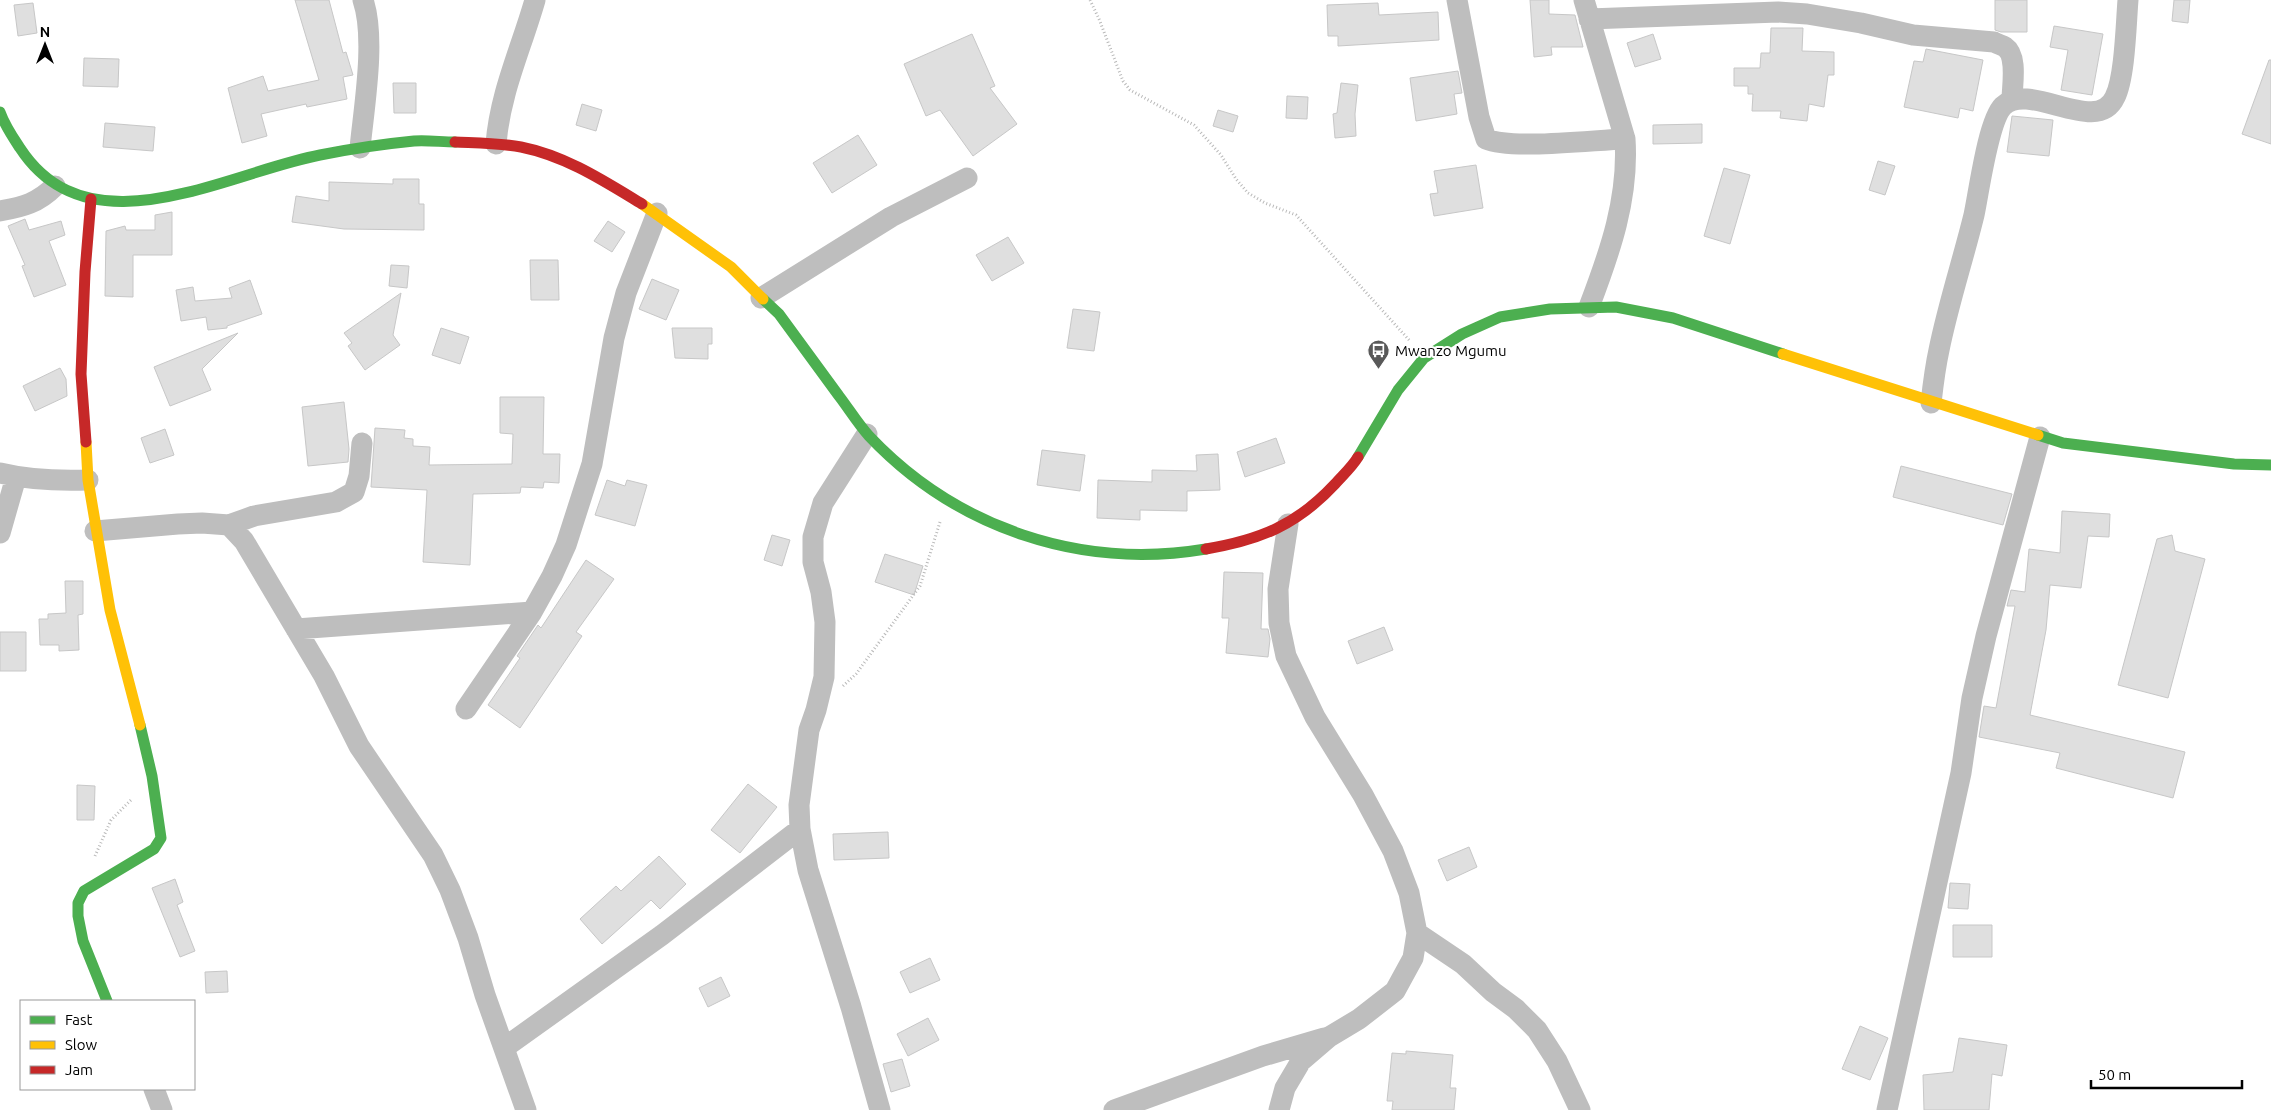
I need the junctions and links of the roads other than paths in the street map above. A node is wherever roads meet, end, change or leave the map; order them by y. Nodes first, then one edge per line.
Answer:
1 (363, 0) edge
2 (535, 0) edge
3 (1458, 0) edge
4 (2128, 0) edge
5 (1587, 9) edge
6 (2012, 100) junction
7 (0, 112) edge
8 (1625, 139) junction
9 (496, 144) junction
10 (360, 148) junction
11 (968, 178) dead end
12 (55, 186) junction
13 (91, 199) junction
14 (0, 211) edge
15 (657, 213) junction
16 (761, 298) junction
17 (1589, 307) junction
18 (1931, 403) junction
19 (867, 434) junction
20 (2040, 437) junction
21 (362, 443) dead end
22 (2271, 465) edge
23 (8, 475) edge
24 (88, 480) junction
25 (1288, 524) junction
26 (229, 525) junction
27 (96, 531) junction
28 (0, 533) edge
29 (532, 612) junction
30 (296, 629) junction
31 (466, 709) dead end
32 (800, 830) junction
33 (1417, 933) junction
34 (106, 1000) edge
35 (1329, 1037) junction
36 (504, 1048) junction
37 (154, 1090) edge
38 (162, 1110) edge
39 (526, 1110) edge
40 (880, 1110) edge
41 (1114, 1110) edge
42 (1279, 1110) edge
43 (1580, 1110) edge
44 (1887, 1110) edge

1 - 10 street
2 - 9 street
3 - 8 street
4 - 6 street
5 - 6 street
5 - 8 street
6 - 18 street
7 - 12 street
8 - 17 street
9 - 10 street
9 - 15 street
10 - 13 street
11 - 16 street
12 - 13 street
12 - 14 street
13 - 24 street
15 - 16 street
15 - 29 street
16 - 19 street
17 - 18 street
17 - 25 street
18 - 20 street
19 - 25 street
19 - 32 street
20 - 22 street
20 - 44 street
21 - 26 street
23 - 24 street
23 - 28 street
24 - 27 street
25 - 33 street
26 - 27 street
26 - 30 street
27 - 34 street
29 - 30 street
29 - 31 street
30 - 36 street
32 - 36 street
32 - 40 street
33 - 35 street
33 - 43 street
35 - 41 street
35 - 42 street
36 - 39 street
37 - 38 street

